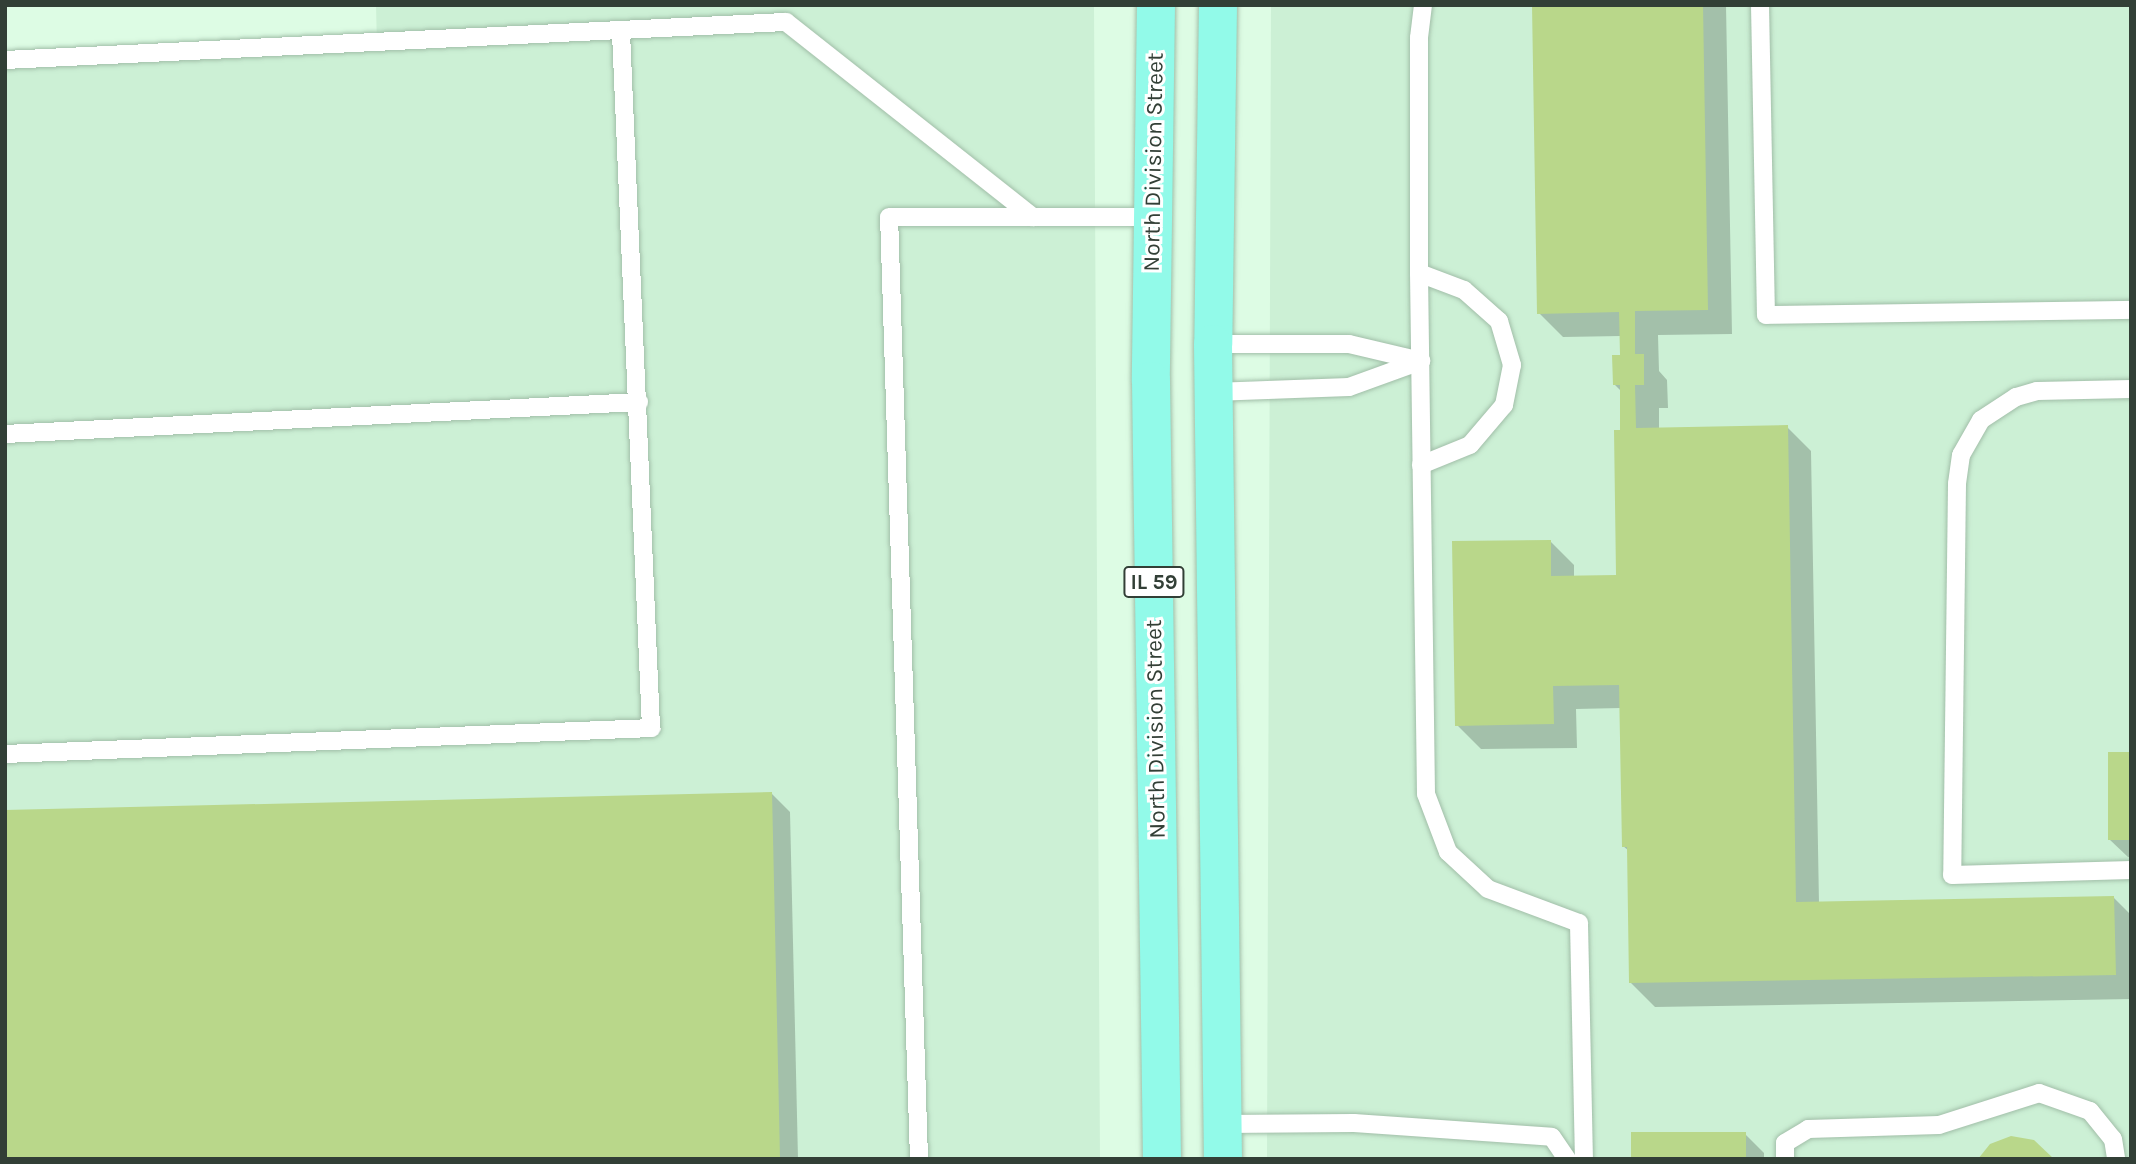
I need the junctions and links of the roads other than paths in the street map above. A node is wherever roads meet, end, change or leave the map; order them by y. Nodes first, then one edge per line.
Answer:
1 (1156, 5) edge
2 (1218, 5) edge
3 (1423, 5) edge
4 (1760, 5) edge
5 (621, 32) junction
6 (5, 60) edge
7 (1033, 217) junction
8 (1153, 217) junction
9 (1419, 273) junction
10 (2131, 310) edge
11 (1213, 344) junction
12 (1421, 361) junction
13 (2131, 389) edge
14 (1213, 392) junction
15 (639, 402) junction
16 (5, 434) edge
17 (1420, 465) junction
18 (5, 754) edge
19 (2131, 870) edge
20 (1223, 1141) edge
21 (919, 1159) edge
22 (1162, 1159) edge
23 (1567, 1159) edge
24 (1584, 1159) edge
25 (1785, 1159) edge
26 (2116, 1159) edge

1 - 8 main road, North Division Street / IL 59
2 - 11 main road, IL 59
3 - 9 lane
4 - 10 lane
5 - 6 lane
5 - 7 lane
5 - 15 lane
7 - 8 lane
7 - 21 lane
8 - 22 main road, North Division Street / IL 59
9 - 12 lane
9 - 17 lane
11 - 12 lane
11 - 14 main road, IL 59
12 - 14 lane
12 - 17 lane
13 - 19 lane
14 - 20 main road, IL 59
15 - 16 lane
15 - 18 lane
17 - 24 lane
20 - 23 lane
25 - 26 lane

